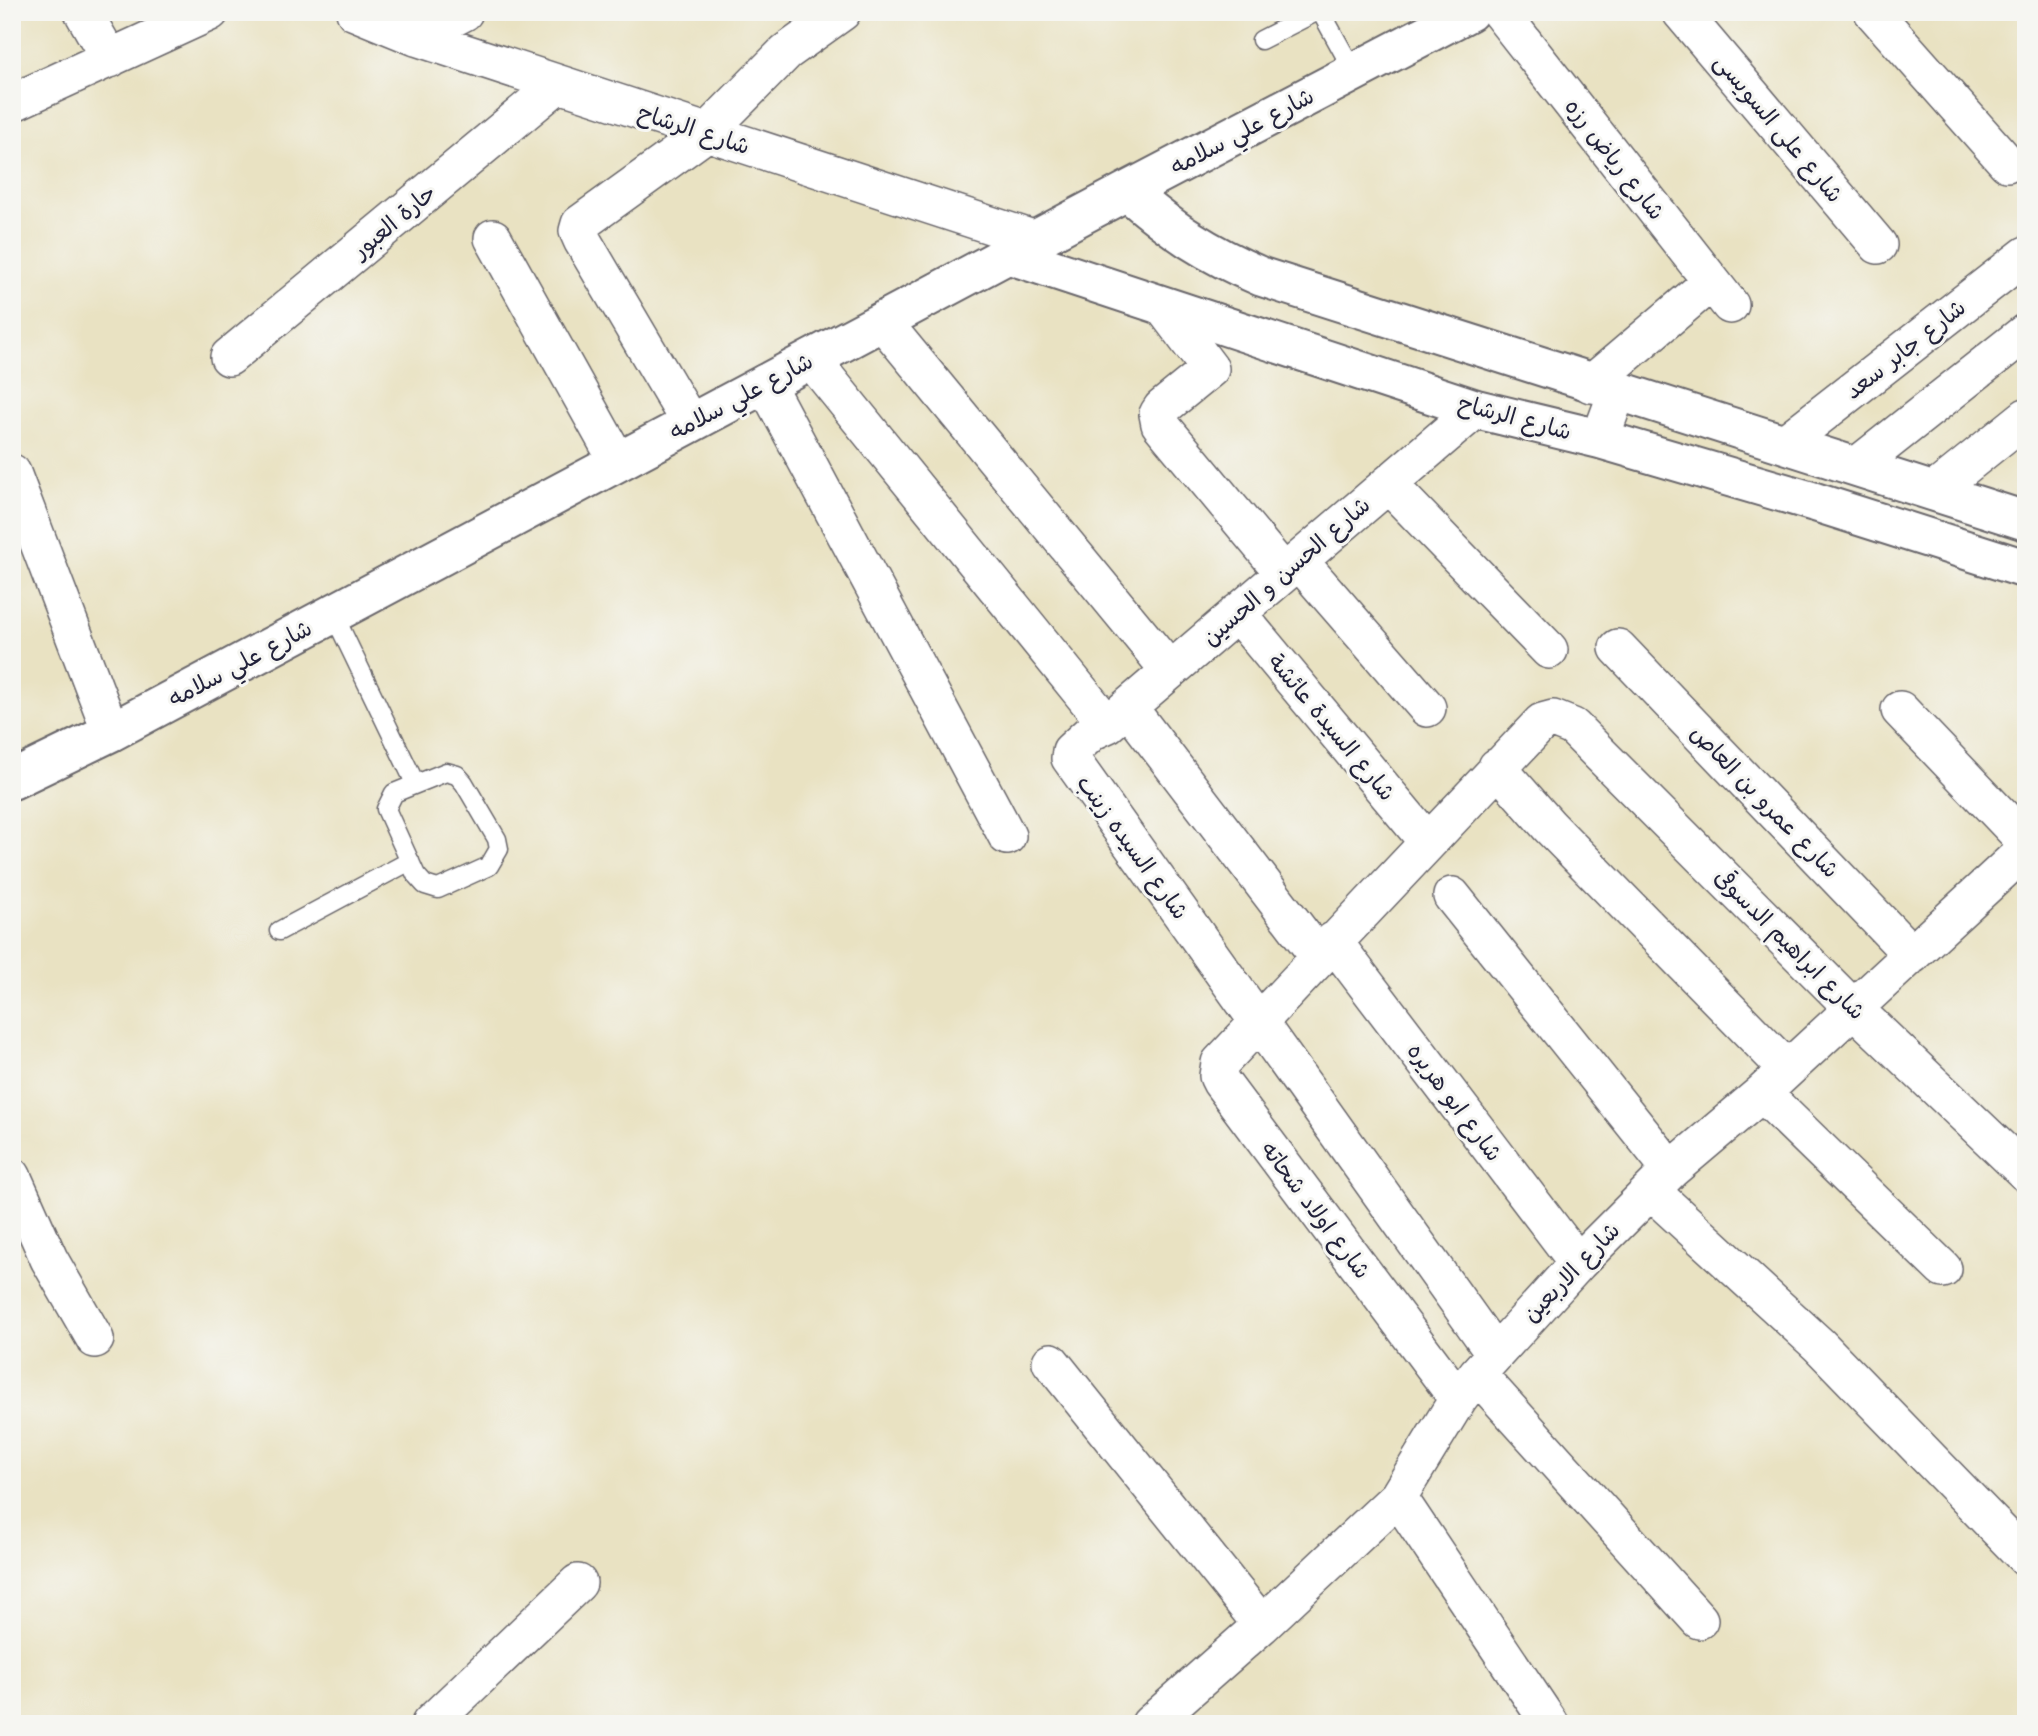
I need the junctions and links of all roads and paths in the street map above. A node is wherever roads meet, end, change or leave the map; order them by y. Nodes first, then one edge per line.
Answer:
1 (83, 12) edge
2 (210, 12) edge
3 (355, 12) edge
4 (464, 12) edge
5 (842, 12) edge
6 (1319, 12) edge
7 (1469, 12) edge
8 (1500, 12) edge
9 (1681, 12) edge
10 (1872, 12) edge
11 (416, 37) junction
12 (1261, 40) dead end
13 (110, 58) junction
14 (1354, 72) junction
15 (558, 84) junction
16 (12, 103) edge
17 (705, 133) junction
18 (2007, 163) dead end
19 (1127, 191) junction
20 (493, 238) dead end
21 (1878, 244) dead end
22 (1021, 247) junction
23 (2026, 255) edge
24 (1164, 308) junction
25 (882, 321) junction
26 (2026, 332) edge
27 (229, 357) dead end
28 (811, 359) junction
29 (765, 383) junction
30 (1604, 389) junction
31 (1476, 409) junction
32 (2026, 417) edge
33 (690, 423) junction
34 (1600, 439) junction
35 (1785, 443) junction
36 (618, 461) junction
37 (1858, 465) junction
38 (12, 473) edge
39 (1388, 484) junction
40 (1934, 491) junction
41 (2026, 521) edge
42 (1291, 567) junction
43 (2026, 569) edge
44 (333, 613) junction
45 (1237, 613) junction
46 (1618, 648) dead end
47 (1549, 650) dead end
48 (1170, 671) junction
49 (1128, 707) junction
50 (1427, 708) dead end
51 (1900, 710) dead end
52 (1553, 719) joint
53 (1095, 730) junction
54 (111, 732) junction
55 (1497, 766) junction
56 (12, 780) edge
57 (415, 783) junction
58 (1007, 836) dead end
59 (1427, 841) junction
60 (2022, 859) edge
61 (410, 861) junction
62 (1452, 896) dead end
63 (279, 931) dead end
64 (1326, 949) junction
65 (1912, 955) junction
66 (1852, 1007) junction
67 (1259, 1022) junction
68 (1774, 1081) junction
69 (2026, 1173) edge
70 (12, 1176) edge
71 (1661, 1180) junction
72 (1578, 1263) junction
73 (1943, 1269) dead end
74 (95, 1339) dead end
75 (1051, 1362) dead end
76 (1476, 1375) junction
77 (1398, 1497) junction
78 (2026, 1558) edge
79 (578, 1583) dead end
80 (1699, 1620) dead end
81 (1262, 1625) junction
82 (430, 1724) edge
83 (1150, 1724) edge
84 (1550, 1724) edge

1 - 13 street
2 - 13 street
3 - 11 street, شارع الرشاح
4 - 11 street
5 - 17 street
6 - 12 lane
6 - 14 lane
7 - 14 street, شارع علي سلامه
8 - 30 street, شارع رياض رزه
9 - 21 street, شارع على السويسى
10 - 18 street
11 - 15 street, شارع الرشاح
13 - 16 street
14 - 19 street, شارع علي سلامه
15 - 17 street, شارع الرشاح
15 - 27 street, حارة العبور
17 - 22 street, شارع الرشاح
17 - 33 street
19 - 22 street, شارع علي سلامه
19 - 30 street
20 - 36 street
22 - 24 street, شارع الرشاح
22 - 25 street, شارع علي سلامه
23 - 35 street, شارع جابر سعد
24 - 31 street, شارع الرشاح
24 - 42 street
25 - 28 street, شارع علي سلامه
25 - 48 street
26 - 37 street
28 - 29 street, شارع علي سلامه
28 - 53 street
29 - 33 street, شارع علي سلامه
29 - 58 street
30 - 34 street
30 - 35 street
31 - 34 street, شارع الرشاح
31 - 39 street, شارع الحسن و الحسين
32 - 40 street
33 - 36 street, شارع علي سلامه
34 - 43 street, شارع الرشاح
35 - 37 street
36 - 44 street, شارع علي سلامه
37 - 40 street
38 - 54 street
39 - 42 street, شارع الحسن و الحسين
39 - 47 street
40 - 41 street
42 - 45 street, شارع الحسن و الحسين
42 - 50 street
44 - 54 street, شارع علي سلامه
44 - 57 lane
45 - 48 street, شارع الحسن و الحسين
45 - 59 street, شارع السيدة عائشة
46 - 65 street, شارع عمرو بن العاص
48 - 49 street, شارع الحسن و الحسين
49 - 53 street, شارع الحسن و الحسين
49 - 64 street, شارع ابو هريره
51 - 60 street
52 - 55 street, شارع اولاد شحاته
52 - 66 street, شارع ابراهيم الدسوقى
53 - 67 street, شارع السيده زينب
54 - 56 street, شارع علي سلامه
55 - 59 street, شارع اولاد شحاته
55 - 68 street
57 - 61 lane
57 - 61 lane
59 - 64 street, شارع اولاد شحاته
60 - 65 street, شارع الاربعين
61 - 63 lane
62 - 71 street
64 - 67 street, شارع اولاد شحاته
64 - 72 street, شارع ابو هريره
65 - 66 street, شارع الاربعين
66 - 68 street, شارع الاربعين
66 - 69 street, شارع ابراهيم الدسوقى
67 - 76 street, شارع السيده زينب
67 - 76 street, شارع اولاد شحاته
68 - 71 street, شارع الاربعين
68 - 73 street
70 - 74 street
71 - 72 street, شارع الاربعين
71 - 78 street
72 - 76 street, شارع الاربعين
75 - 81 street
76 - 77 street, شارع الاربعين
76 - 80 street
77 - 81 street, شارع الاربعين
77 - 84 street
79 - 82 street
81 - 83 street, شارع الاربعين

